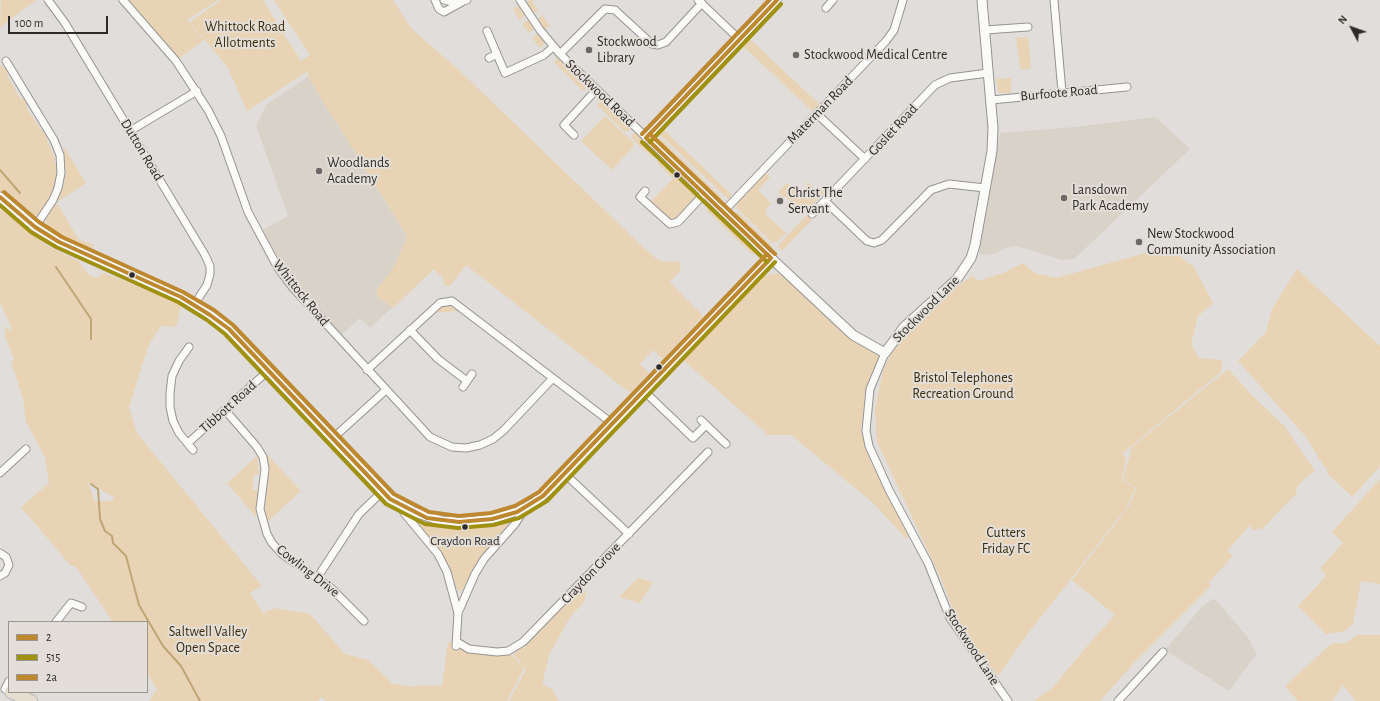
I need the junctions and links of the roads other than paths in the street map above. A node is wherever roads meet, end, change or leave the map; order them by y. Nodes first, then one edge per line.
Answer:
1 (48, 0) edge
2 (123, 0) edge
3 (435, 0) edge
4 (444, 0) edge
5 (520, 0) edge
6 (777, 0) edge
7 (903, 0) edge
8 (982, 0) edge
9 (1054, 0) edge
10 (1062, 0) edge
11 (464, 1) edge
12 (832, 1) edge
13 (700, 2) edge
14 (826, 8) dead end
15 (1028, 27) dead end
16 (985, 30) junction
17 (487, 31) dead end
18 (740, 40) junction
19 (554, 47) junction
20 (497, 54) junction
21 (560, 54) junction
22 (489, 58) dead end
23 (6, 61) dead end
24 (988, 73) junction
25 (1127, 87) dead end
26 (596, 90) junction
27 (197, 91) junction
28 (1062, 92) junction
29 (991, 100) junction
30 (817, 114) junction
31 (130, 131) junction
32 (574, 135) dead end
33 (646, 138) junction
34 (865, 159) junction
35 (986, 188) junction
36 (645, 191) dead end
37 (704, 194) junction
38 (0, 197) edge
39 (825, 201) junction
40 (723, 212) junction
41 (812, 214) dead end
42 (35, 227) junction
43 (771, 258) junction
44 (194, 305) junction
45 (410, 330) junction
46 (189, 347) dead end
47 (885, 353) junction
48 (269, 370) junction
49 (367, 370) junction
50 (472, 374) dead end
51 (553, 378) junction
52 (467, 381) junction
53 (463, 387) dead end
54 (386, 390) junction
55 (644, 391) junction
56 (225, 410) junction
57 (614, 424) junction
58 (332, 438) junction
59 (188, 443) junction
60 (726, 444) dead end
61 (26, 449) dead end
62 (193, 450) dead end
63 (708, 452) dead end
64 (0, 472) edge
65 (565, 474) junction
66 (382, 492) junction
67 (402, 506) junction
68 (525, 508) junction
69 (629, 534) junction
70 (0, 553) edge
71 (0, 576) edge
72 (317, 578) junction
73 (82, 607) dead end
74 (458, 614) junction
75 (57, 621) edge
76 (364, 621) dead end
77 (1163, 652) dead end
78 (16, 693) edge
79 (30, 701) edge
80 (1008, 701) edge
81 (1118, 701) edge

1 - 31 street, Dutton Road
2 - 27 street, Whittock Road
3 - 11 street
4 - 11 street
5 - 19 street, Stockwood Road
6 - 18 street
7 - 30 street, Materman Road
8 - 16 street, Stockwood Lane
9 - 10 street
9 - 28 street
12 - 14 street
13 - 18 street
13 - 21 street
15 - 16 street
16 - 24 street, Stockwood Lane
17 - 20 street
18 - 33 street
19 - 20 street
19 - 21 street, Stockwood Road
20 - 22 street
21 - 26 street, Stockwood Road
23 - 42 street
24 - 29 street, Stockwood Lane
24 - 34 street, Goslet Road
25 - 28 street, Burfoote Road
26 - 32 street
26 - 33 street, Stockwood Road
27 - 31 street
27 - 49 street, Whittock Road
28 - 29 street, Burfoote Road
29 - 35 street, Stockwood Lane
30 - 34 street
30 - 40 street, Materman Road
31 - 44 street, Dutton Road
33 - 37 street, Stockwood Road
34 - 39 street, Goslet Road
35 - 39 street
35 - 47 street, Stockwood Lane
36 - 37 street
37 - 40 street, Stockwood Road
38 - 42 street
39 - 41 street, Goslet Road
40 - 43 street, Stockwood Road
42 - 44 street
43 - 47 street, Stockwood Road
43 - 55 street
44 - 48 street
45 - 49 street
45 - 51 street
45 - 52 street
46 - 59 street
47 - 80 street, Stockwood Lane
48 - 56 street, Tibbott Road
48 - 58 street
49 - 54 street, Whittock Road
50 - 52 street
51 - 54 street, Whittock Road
51 - 57 street
52 - 53 street
54 - 58 street
55 - 57 street
55 - 60 street
56 - 59 street, Tibbott Road
56 - 72 street, Cowling Drive
57 - 65 street
58 - 66 street
59 - 62 street
61 - 64 street
63 - 69 street, Craydon Grove
65 - 68 street
65 - 69 street
66 - 67 street
66 - 72 street
67 - 68 street
67 - 74 street
68 - 74 street
69 - 74 street, Craydon Grove
70 - 71 street
72 - 76 street, Cowling Drive
73 - 75 street
77 - 81 street
78 - 79 highway

